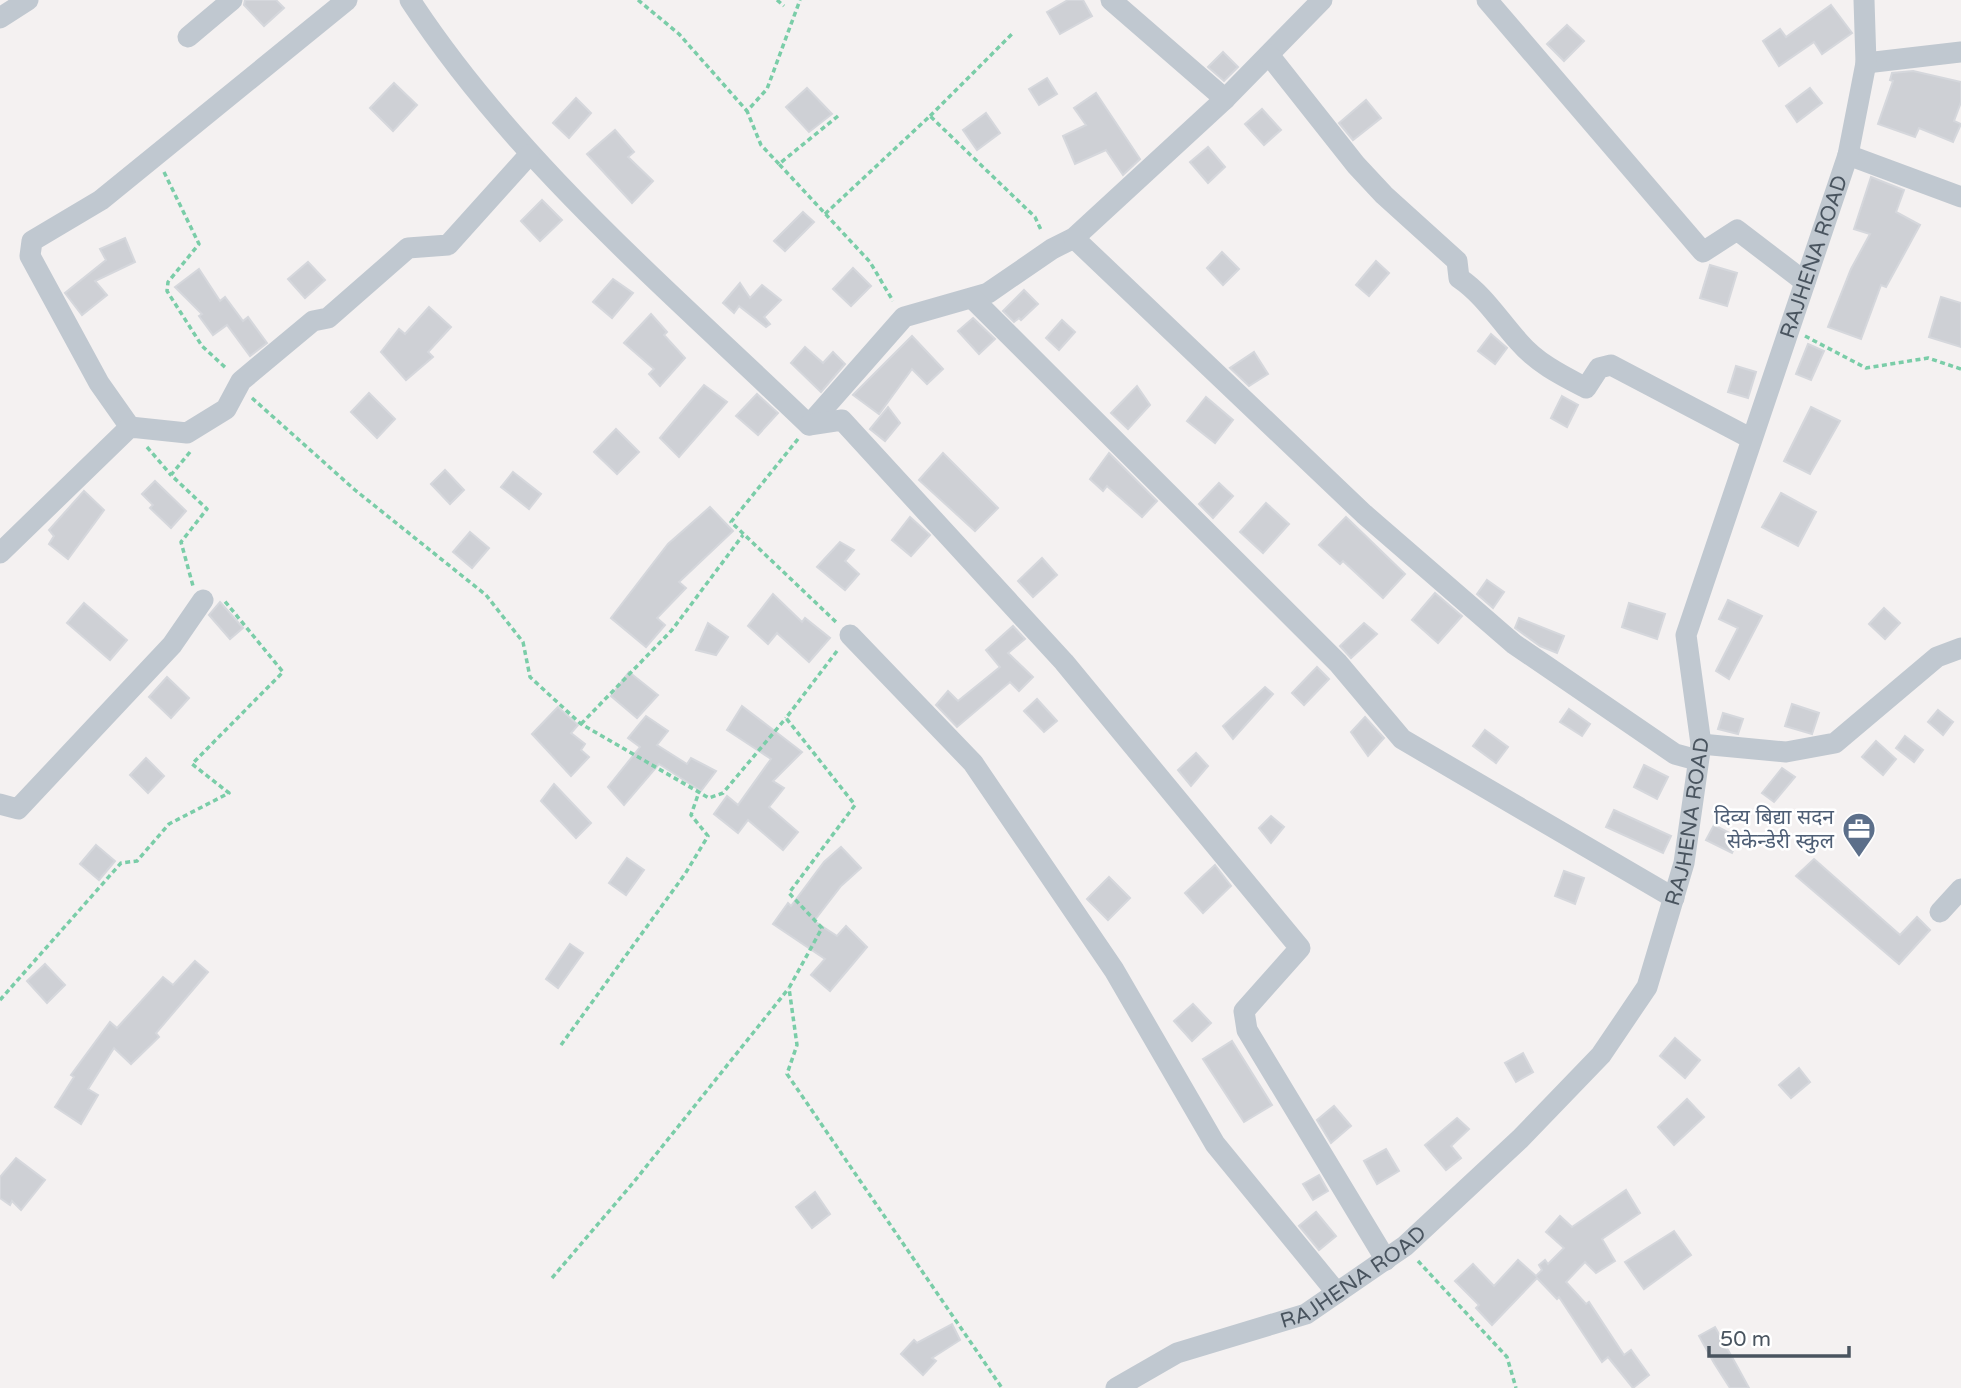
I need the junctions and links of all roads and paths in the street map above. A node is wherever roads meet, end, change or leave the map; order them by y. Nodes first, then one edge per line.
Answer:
1 (28, 0) edge
2 (232, 0) edge
3 (347, 0) edge
4 (410, 0) edge
5 (638, 0) edge
6 (777, 0) edge
7 (800, 0) edge
8 (1111, 0) edge
9 (1322, 0) edge
10 (1487, 0) edge
11 (1864, 0) edge
12 (784, 6) dead end
13 (0, 18) edge
14 (1013, 33) dead end
15 (188, 37) dead end
16 (1961, 52) edge
17 (1269, 55) junction
18 (1866, 63) junction
19 (1225, 99) junction
20 (747, 111) junction
21 (930, 116) junction
22 (838, 117) dead end
23 (156, 154) junction
24 (529, 155) junction
25 (1848, 155) junction
26 (779, 164) junction
27 (1961, 197) edge
28 (825, 214) junction
29 (1074, 239) junction
30 (1052, 249) junction
31 (1805, 282) junction
32 (972, 298) junction
33 (904, 317) junction
34 (1791, 329) junction
35 (1961, 369) edge
36 (241, 381) junction
37 (809, 425) junction
38 (130, 427) junction
39 (1750, 438) junction
40 (195, 447) dead end
41 (744, 534) junction
42 (0, 553) edge
43 (204, 600) junction
44 (850, 635) junction
45 (1961, 648) edge
46 (786, 718) junction
47 (581, 724) junction
48 (1699, 752) junction
49 (699, 792) junction
50 (0, 804) edge
51 (1961, 889) edge
52 (1674, 898) junction
53 (1940, 912) dead end
54 (789, 988) junction
55 (0, 1000) edge
56 (561, 1045) dead end
57 (1405, 1246) junction
58 (1386, 1260) junction
59 (552, 1278) dead end
60 (1337, 1293) junction
61 (1002, 1388) edge
62 (1116, 1388) edge
63 (1516, 1388) edge

1 - 13 street
2 - 15 street
3 - 23 street
4 - 24 street
5 - 20 path
6 - 12 path
7 - 20 path
8 - 19 street
9 - 17 street
10 - 31 street
11 - 18 street, RAJHENA ROAD
14 - 21 path
16 - 18 street
17 - 19 street
17 - 39 street
18 - 25 street, RAJHENA ROAD
19 - 29 street
20 - 26 path
21 - 28 path
21 - 30 path
22 - 26 path
23 - 36 path
23 - 38 street
24 - 36 street
24 - 37 street
25 - 27 street
25 - 31 street, RAJHENA ROAD
26 - 28 path
28 - 33 path
29 - 30 street
29 - 48 street
30 - 32 street
31 - 34 street, RAJHENA ROAD
32 - 33 street
32 - 52 street
33 - 37 street
34 - 35 path
34 - 39 street, RAJHENA ROAD
36 - 38 street
36 - 47 path
37 - 41 path
37 - 58 street
38 - 42 street
39 - 48 street, RAJHENA ROAD
40 - 43 path
41 - 44 path
41 - 47 path
43 - 50 street
43 - 55 path
44 - 46 path
44 - 60 street
45 - 48 street
46 - 49 path
46 - 54 path
47 - 49 path
48 - 52 street, RAJHENA ROAD
49 - 56 path
51 - 53 street
52 - 57 street, RAJHENA ROAD
54 - 59 path
54 - 61 path
57 - 58 street, RAJHENA ROAD
57 - 63 path
58 - 60 street, RAJHENA ROAD
60 - 62 street, RAJHENA ROAD

